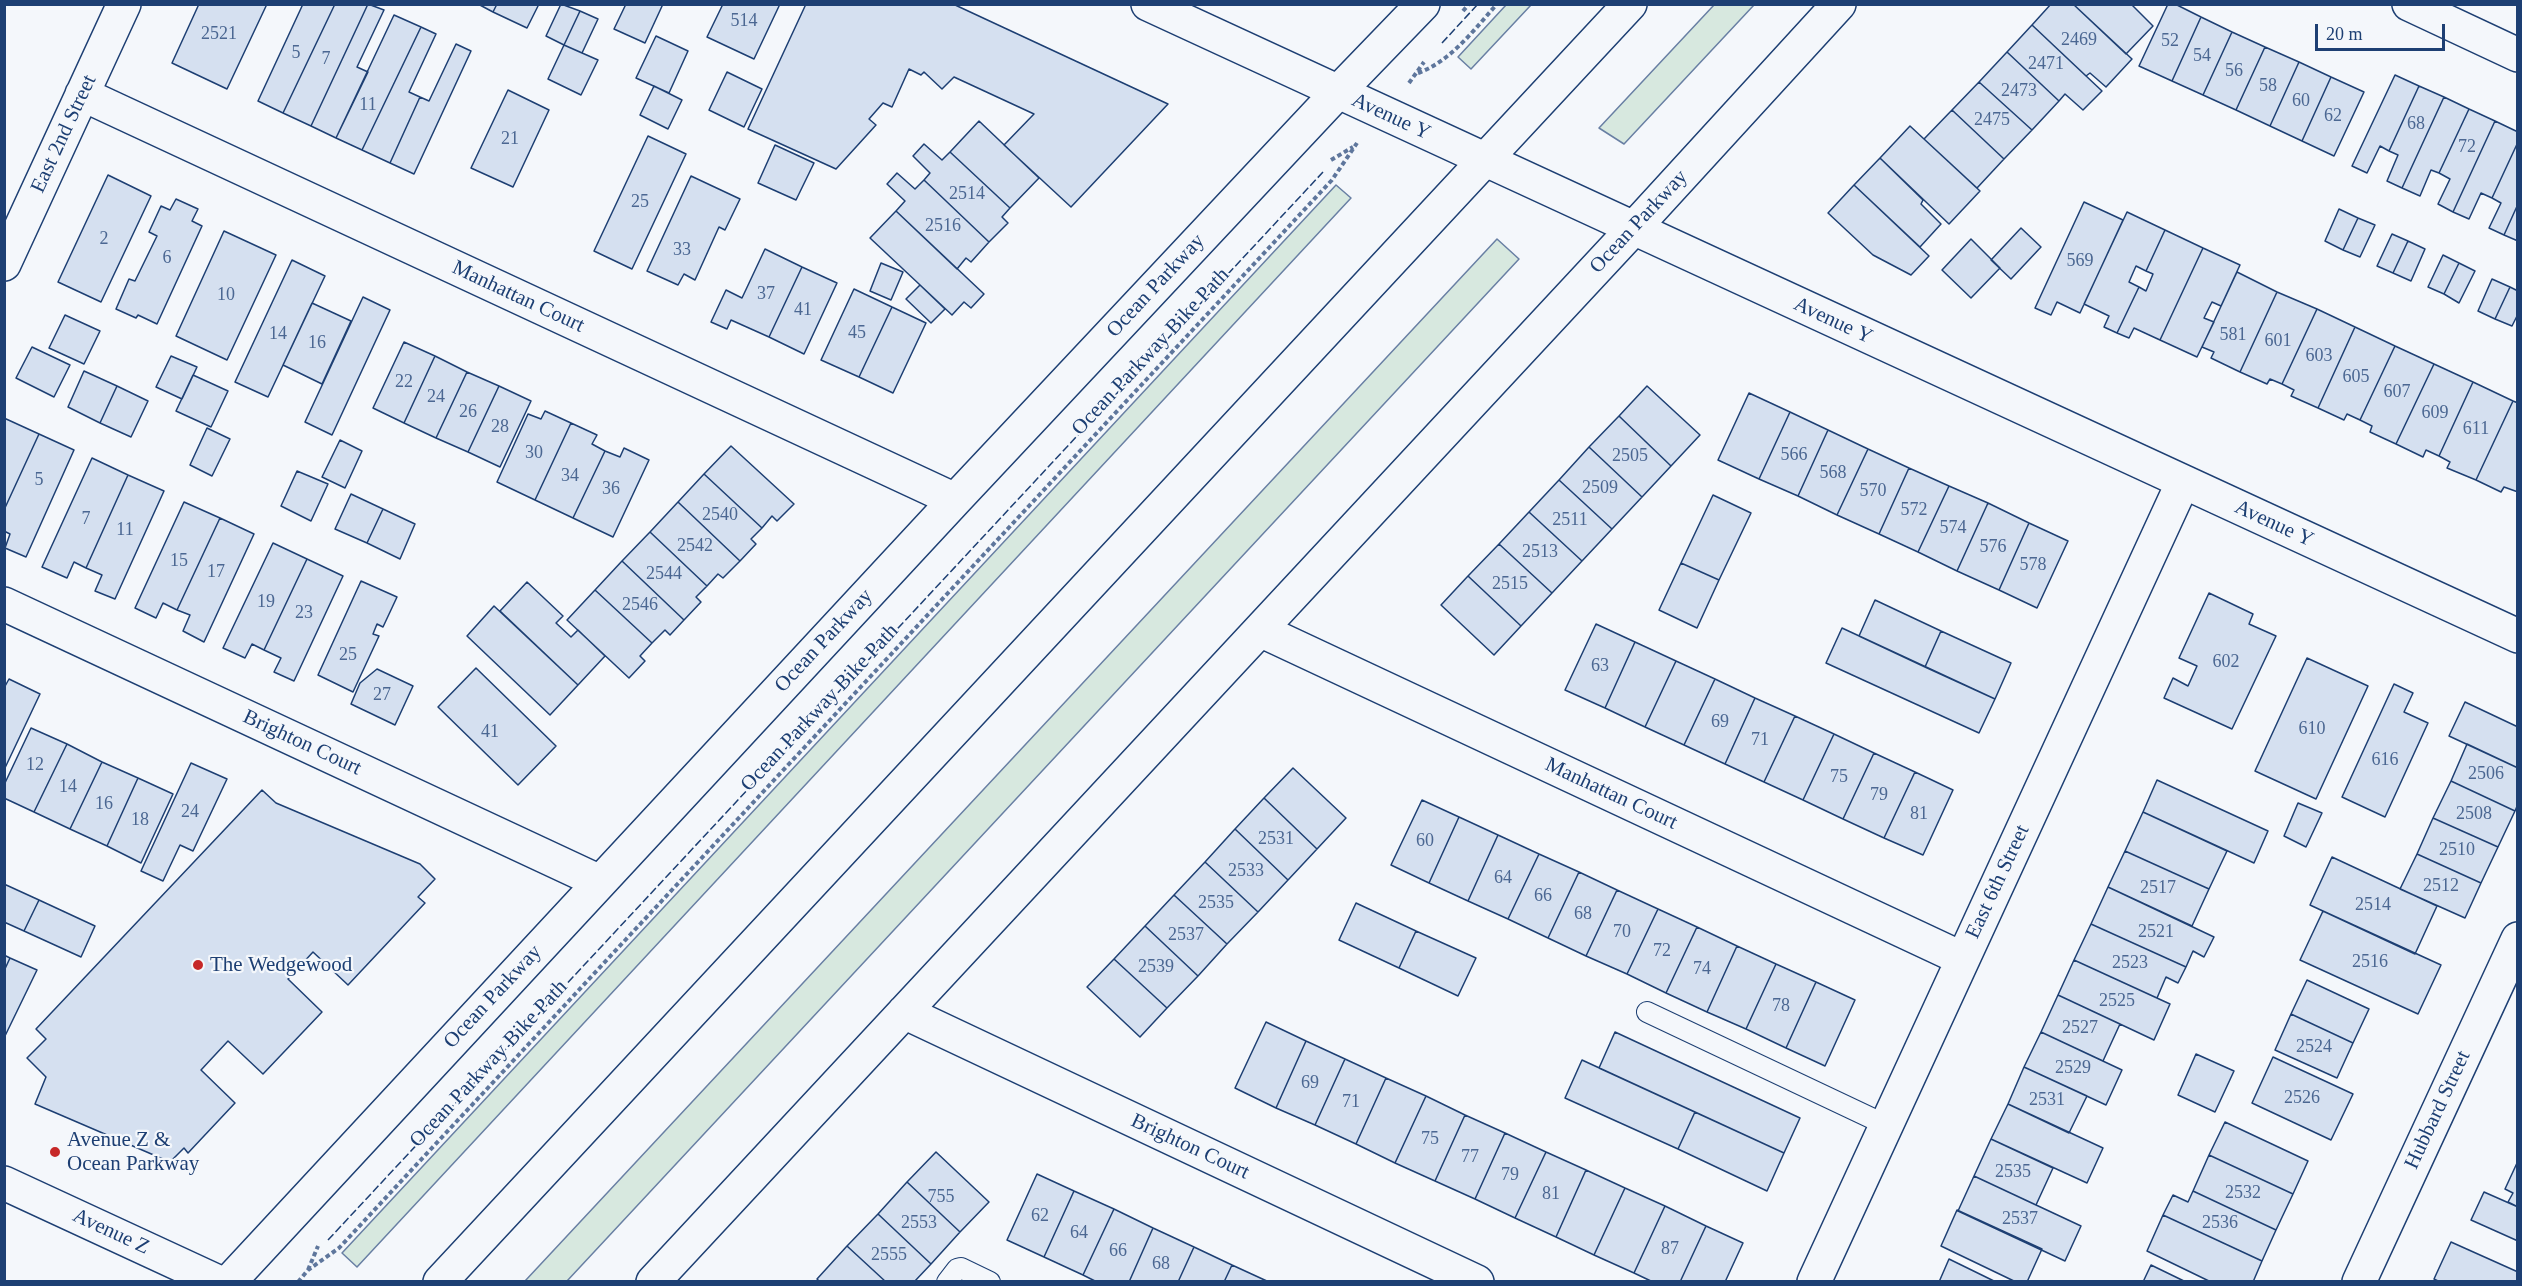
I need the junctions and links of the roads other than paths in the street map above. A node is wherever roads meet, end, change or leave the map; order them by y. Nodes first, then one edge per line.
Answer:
1 (124, 4) edge
2 (1148, 4) edge
3 (1423, 4) edge
4 (1630, 4) edge
5 (1839, 4) edge
6 (2409, 4) edge
7 (2517, 55) edge
8 (1338, 92) junction
9 (82, 94) junction
10 (1485, 160) junction
11 (1633, 229) junction
12 (4, 264) edge
13 (2183, 482) junction
14 (955, 500) junction
15 (4, 604) edge
16 (1260, 630) junction
17 (2517, 636) edge
18 (600, 882) junction
19 (2517, 939) edge
20 (1963, 959) junction
21 (904, 1012) junction
22 (1647, 1012) dead end
23 (1886, 1125) junction
24 (4, 1183) edge
25 (218, 1281) edge
26 (229, 1281) edge
27 (440, 1281) edge
28 (653, 1281) edge
29 (947, 1281) edge
30 (990, 1281) edge
31 (1477, 1281) edge
32 (1814, 1281) edge
33 (2359, 1281) edge

1 - 9 street, East 2nd Street
2 - 8 street, Avenue Y
3 - 8 street, Ocean Parkway
4 - 10 street
5 - 11 street, Ocean Parkway
6 - 7 street
8 - 10 street, Avenue Y
8 - 14 street, Ocean Parkway
9 - 12 street, East 2nd Street
9 - 14 street, Manhattan Court
10 - 11 street, Avenue Y
10 - 27 street
11 - 13 street, Avenue Y
11 - 16 street, Ocean Parkway
13 - 17 street, Avenue Y
13 - 20 street, East 6th Street
14 - 18 street, Ocean Parkway
15 - 18 street, Brighton Court
16 - 20 street, Manhattan Court
16 - 21 street, Ocean Parkway
18 - 26 street, Ocean Parkway
19 - 33 street, Hubbard Street
20 - 23 street, East 6th Street
21 - 28 street, Ocean Parkway
21 - 31 street, Brighton Court
22 - 23 lane
23 - 32 street, East 6th Street
24 - 25 street, Avenue Z
29 - 30 lane

